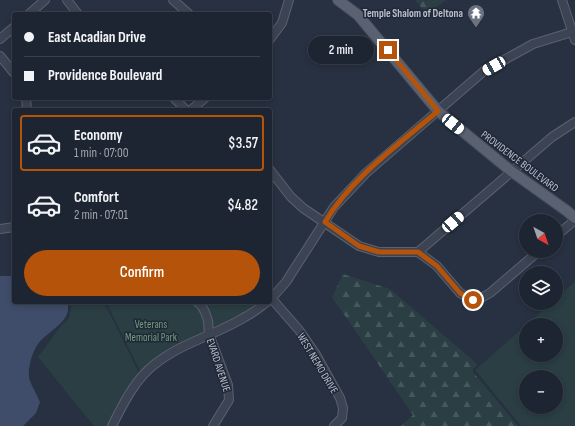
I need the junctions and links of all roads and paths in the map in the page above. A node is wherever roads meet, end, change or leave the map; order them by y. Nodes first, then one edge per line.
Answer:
1 (45, 0) edge
2 (67, 0) edge
3 (173, 0) edge
4 (290, 0) edge
5 (338, 0) edge
6 (562, 0) edge
7 (31, 12) edge
8 (76, 12) edge
9 (188, 12) edge
10 (12, 29) edge
11 (573, 31) edge
12 (272, 36) edge
13 (0, 39) edge
14 (575, 40) edge
15 (0, 56) edge
16 (12, 71) edge
17 (176, 100) edge
18 (203, 100) edge
19 (184, 108) edge
20 (194, 108) edge
21 (438, 111) junction
22 (575, 122) edge
23 (511, 171) junction
24 (272, 173) edge
25 (575, 219) edge
26 (325, 222) junction
27 (12, 227) edge
28 (0, 228) edge
29 (563, 230) edge
30 (418, 252) junction
31 (531, 258) edge
32 (272, 298) edge
33 (272, 302) edge
34 (200, 304) edge
35 (264, 304) edge
36 (209, 334) junction
37 (112, 426) edge
38 (213, 426) edge
39 (334, 426) edge

1 - 7 street
2 - 8 street
3 - 9 street
4 - 12 street
5 - 21 main road, PROVIDENCE BOULEVARD
6 - 11 street
10 - 13 street
11 - 14 street
11 - 21 street
15 - 16 street
17 - 19 street
18 - 20 street
21 - 23 main road, PROVIDENCE BOULEVARD
21 - 26 street
22 - 23 street
23 - 25 main road, PROVIDENCE BOULEVARD
23 - 30 street
24 - 26 street
25 - 29 street
26 - 30 street
26 - 32 street
27 - 28 street
30 - 31 street
33 - 39 street, WEST NEMO DRIVE
34 - 36 street, EVARD AVENUE
35 - 36 street
36 - 37 street
36 - 38 street, EVARD AVENUE

